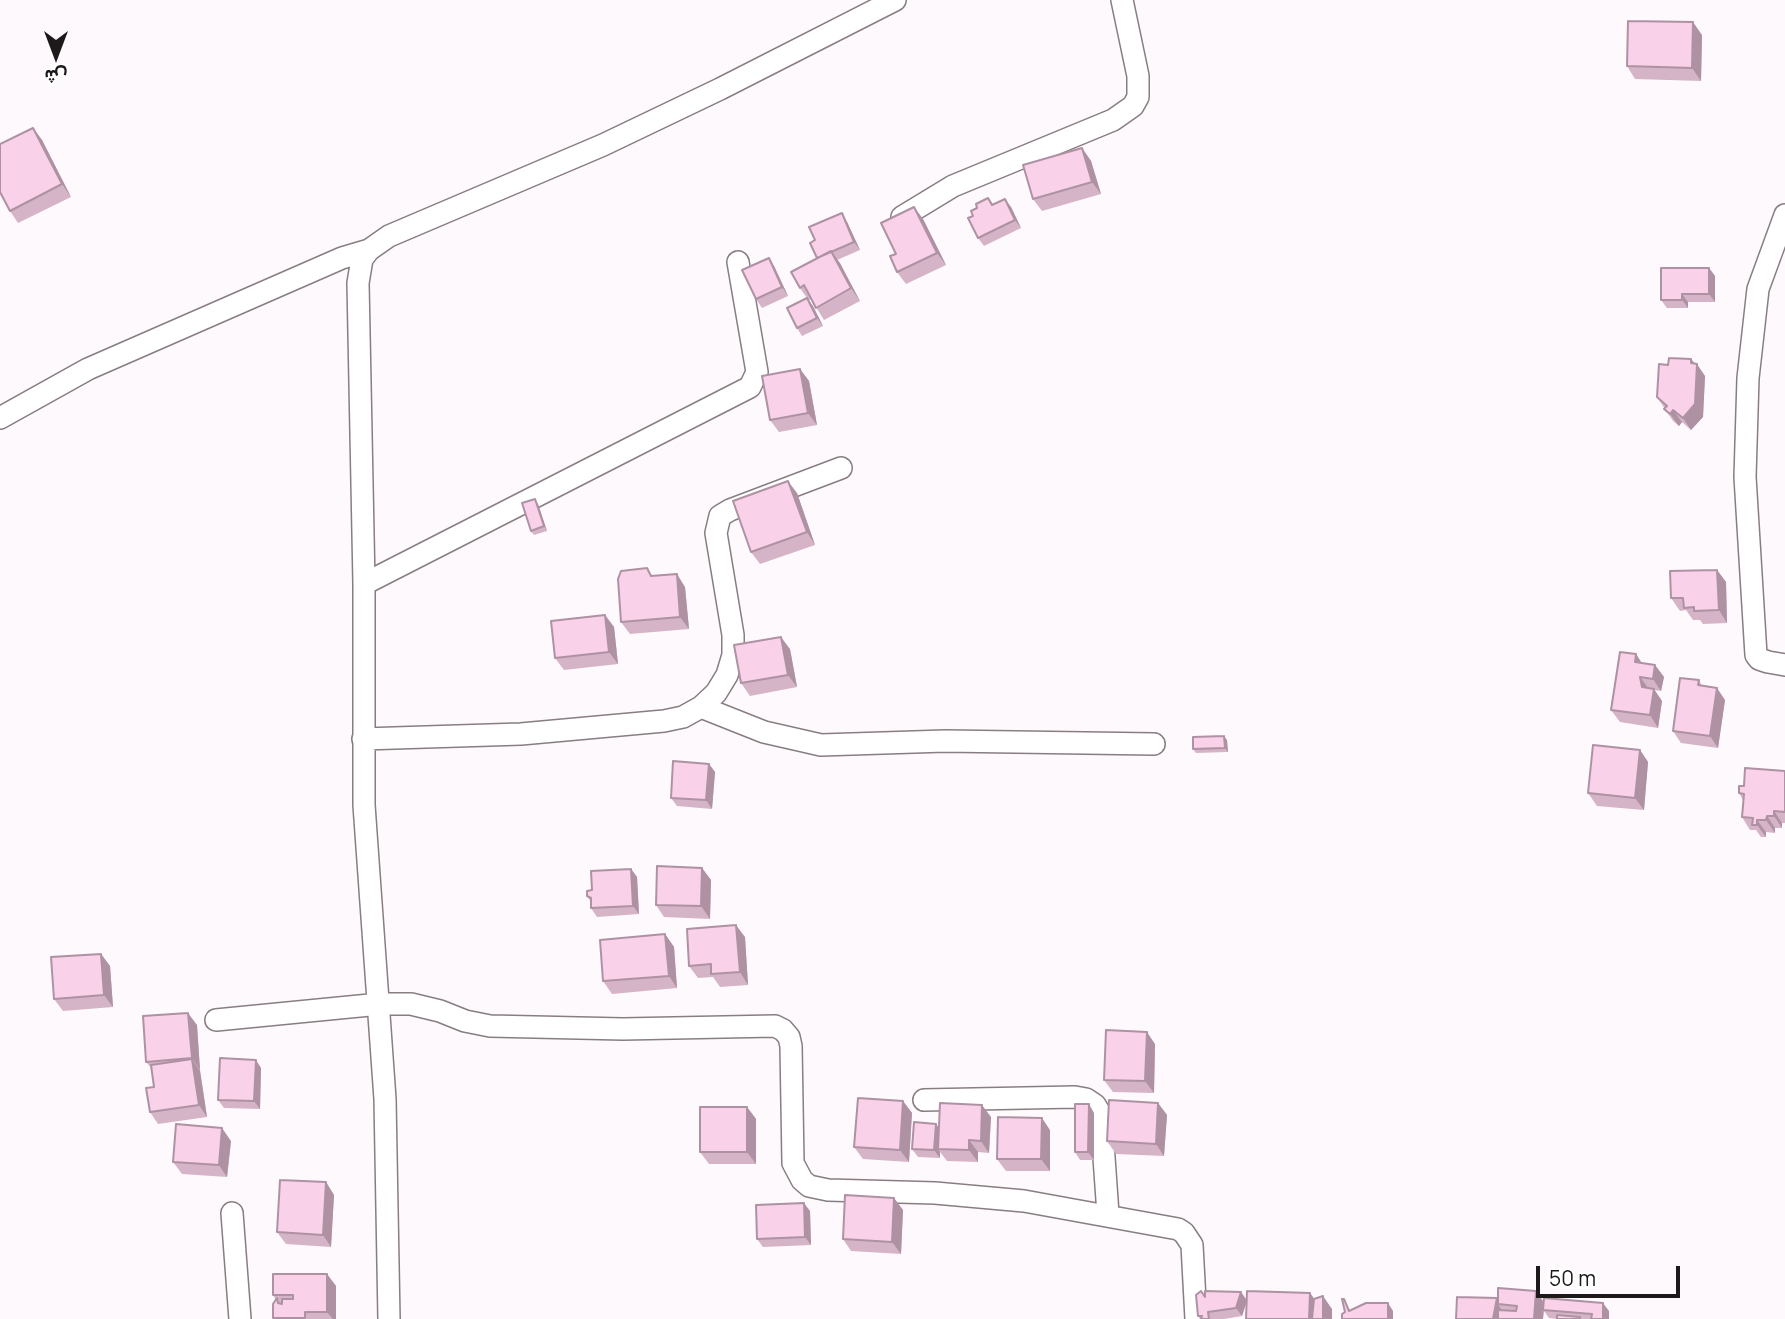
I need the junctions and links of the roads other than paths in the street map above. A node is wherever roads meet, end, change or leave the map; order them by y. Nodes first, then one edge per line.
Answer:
1 (895, 0) edge
2 (1122, 0) edge
3 (1785, 215) edge
4 (902, 217) edge
5 (369, 250) junction
6 (737, 262) dead end
7 (0, 418) edge
8 (841, 468) dead end
9 (364, 584) junction
10 (1785, 665) edge
11 (701, 707) junction
12 (363, 739) junction
13 (1154, 744) dead end
14 (380, 1004) junction
15 (216, 1020) dead end
16 (924, 1100) dead end
17 (232, 1213) dead end
18 (1108, 1214) junction
19 (240, 1319) edge
20 (389, 1319) edge
21 (1196, 1319) edge

1 - 5 street
2 - 4 street
3 - 10 street
5 - 7 street
5 - 9 street
6 - 9 street
8 - 11 street
9 - 12 street
11 - 12 street
11 - 13 street
12 - 14 street
14 - 15 street
14 - 18 street
14 - 20 street
16 - 18 street
17 - 19 street
18 - 21 street

